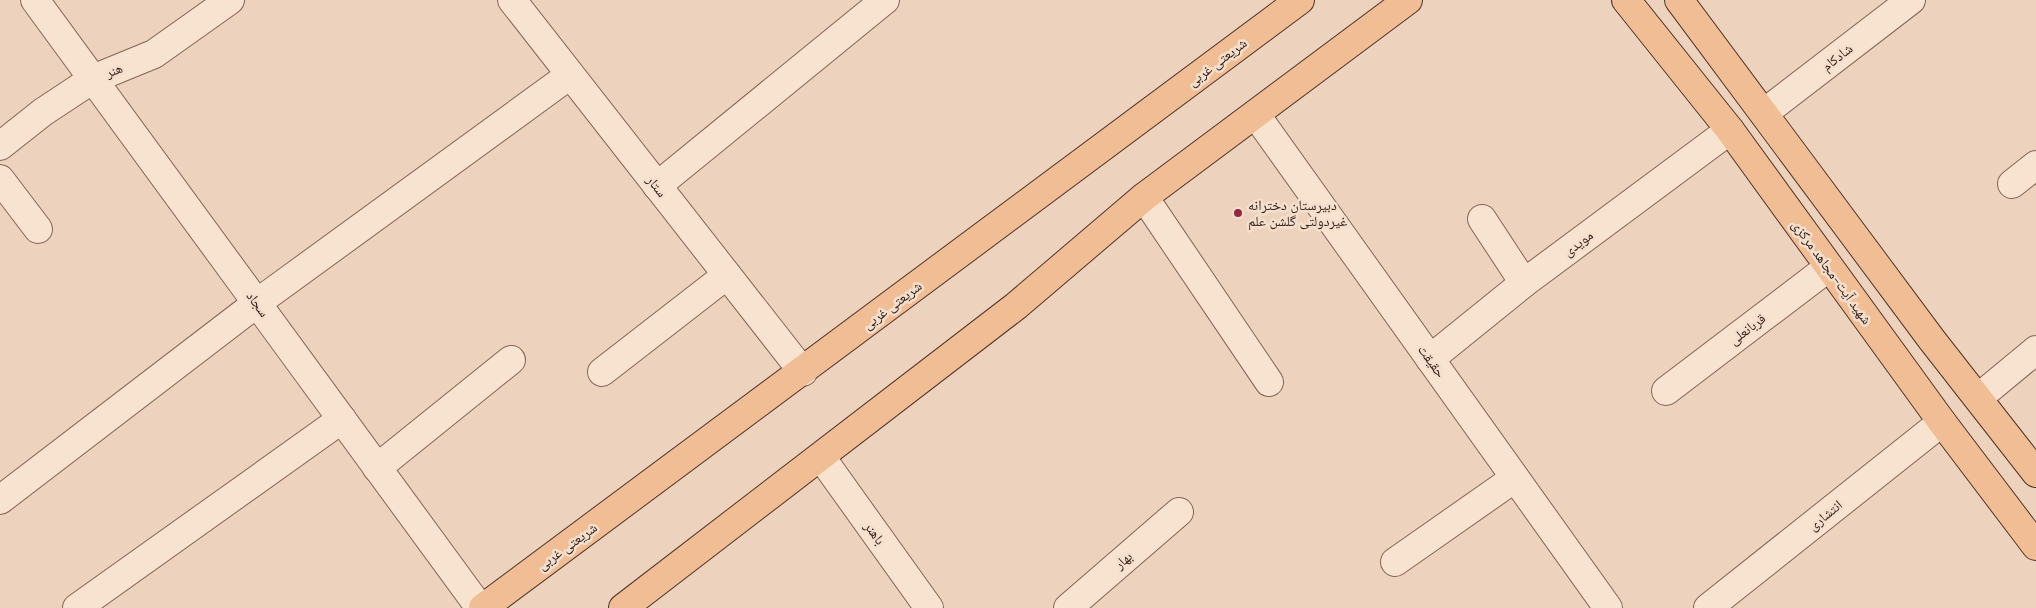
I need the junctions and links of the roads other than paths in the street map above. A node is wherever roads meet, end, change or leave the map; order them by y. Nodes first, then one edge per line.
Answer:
1 (35, 0) edge
2 (230, 0) edge
3 (512, 0) edge
4 (885, 0) edge
5 (1300, 0) edge
6 (1408, 0) edge
7 (1626, 0) edge
8 (1679, 0) edge
9 (1911, 0) edge
10 (570, 75) junction
11 (93, 79) junction
12 (1256, 114) junction
13 (1764, 114) junction
14 (1730, 130) junction
15 (0, 146) edge
16 (2036, 165) edge
17 (0, 179) edge
18 (2012, 184) dead end
19 (657, 186) junction
20 (1144, 197) junction
21 (1482, 219) dead end
22 (38, 229) dead end
23 (1829, 267) junction
24 (728, 275) junction
25 (1524, 283) junction
26 (257, 303) junction
27 (2036, 350) edge
28 (1430, 359) junction
29 (511, 360) dead end
30 (602, 372) dead end
31 (803, 372) junction
32 (1269, 382) dead end
33 (1666, 391) dead end
34 (1978, 398) junction
35 (342, 419) junction
36 (1942, 422) junction
37 (820, 457) junction
38 (377, 468) junction
39 (2036, 473) edge
40 (1515, 478) junction
41 (0, 500) edge
42 (1179, 512) dead end
43 (2036, 546) edge
44 (1395, 562) dead end
45 (927, 607) edge
46 (77, 608) edge
47 (481, 608) edge
48 (623, 608) edge
49 (1068, 608) edge
50 (1608, 608) edge
51 (1708, 608) edge

1 - 11 street, سجاد
2 - 11 street, هنر
3 - 10 street, ستار
4 - 19 street
5 - 31 main road, شریعتی غربی
6 - 12 main road
7 - 14 main road, شهید آیت-مجاهد مرکزی
8 - 13 main road
9 - 13 street, شادکام
10 - 19 street, ستار
10 - 26 street
11 - 15 street, هنر
11 - 26 street, سجاد
12 - 20 main road
12 - 28 street, حقیقت
13 - 34 main road
14 - 23 main road, شهید آیت-مجاهد مرکزی
14 - 25 street, مویدی
16 - 18 street
17 - 22 street
19 - 24 street, ستار
20 - 32 street
20 - 37 main road
21 - 25 street
23 - 33 street, قربانعلی
23 - 36 main road, شهید آیت-مجاهد مرکزی
24 - 30 street
24 - 31 street, ستار
25 - 28 street, مویدی
26 - 35 street, سجاد
26 - 41 street
27 - 34 street
28 - 40 street, حقیقت
29 - 38 street
31 - 47 main road, شریعتی غربی
34 - 39 main road
35 - 38 street, سجاد
35 - 46 street
36 - 43 main road, شهید آیت-مجاهد مرکزی
36 - 51 street, انتشاری
37 - 45 street, باهنر
37 - 48 main road
38 - 47 street, سجاد
40 - 44 street
40 - 50 street, حقیقت
42 - 49 street, بهار

